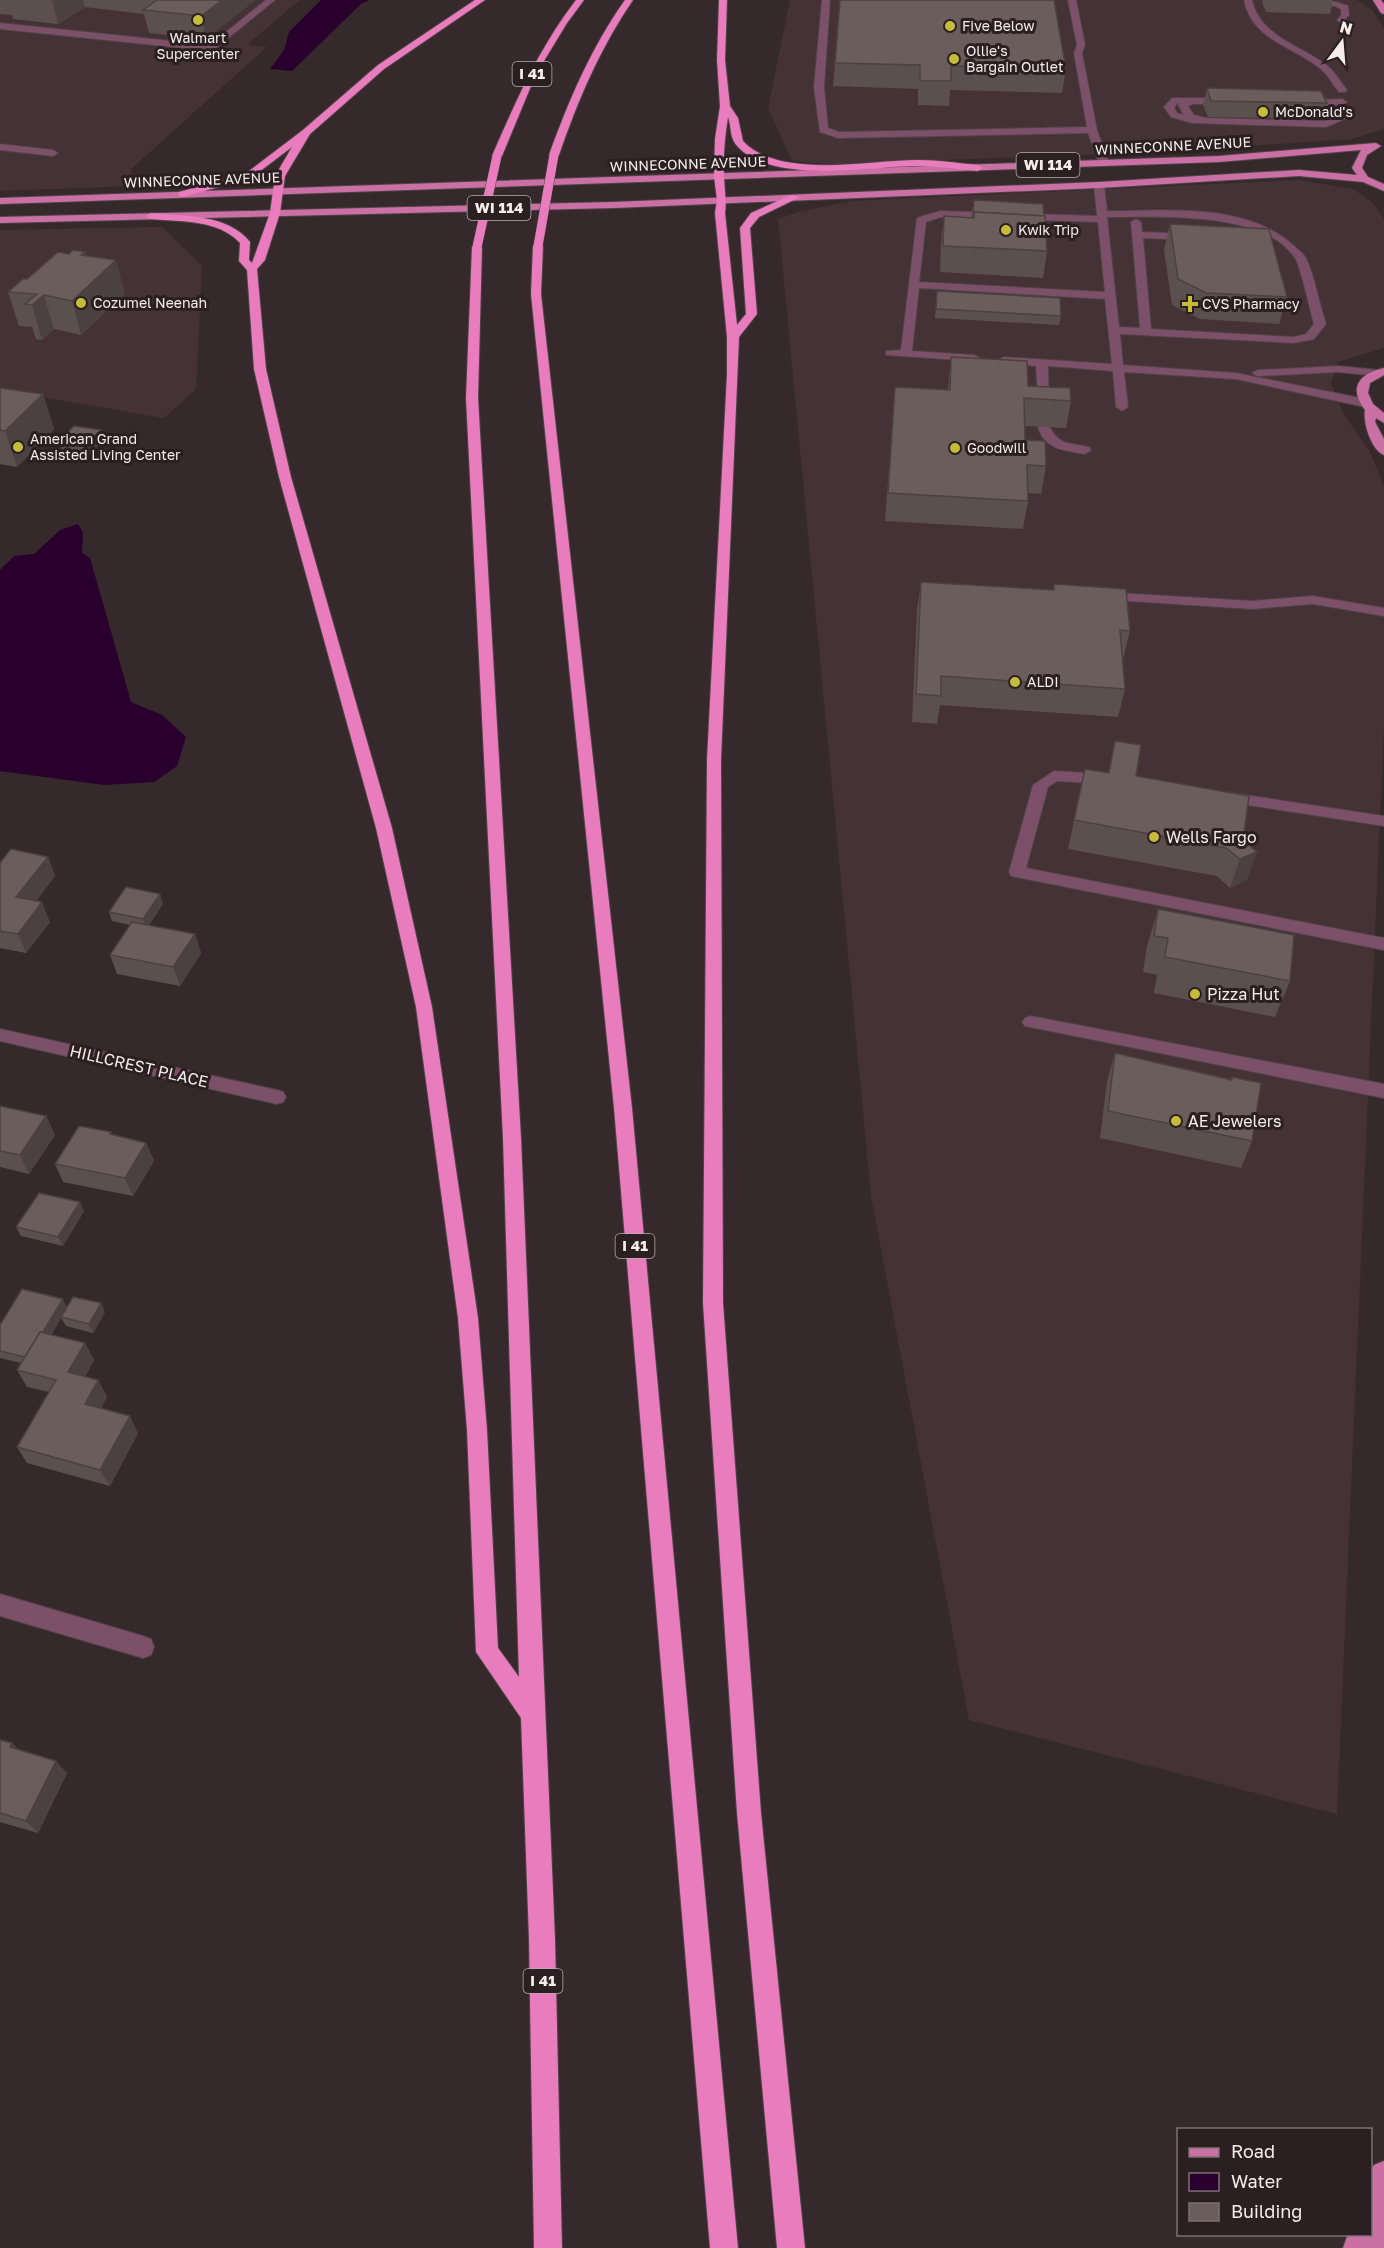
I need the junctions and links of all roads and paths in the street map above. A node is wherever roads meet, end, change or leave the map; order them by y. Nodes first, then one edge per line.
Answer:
1 (271, 0) edge
2 (481, 0) edge
3 (580, 0) edge
4 (629, 0) edge
5 (723, 0) edge
6 (826, 0) edge
7 (1072, 0) edge
8 (1248, 0) edge
9 (1268, 0) edge
10 (1377, 0) edge
11 (1384, 3) edge
12 (1384, 11) edge
13 (1341, 20) dead end
14 (0, 26) edge
15 (1342, 90) dead end
16 (1199, 100) junction
17 (1245, 101) edge
18 (1292, 102) edge
19 (1341, 102) dead end
20 (725, 106) junction
21 (1342, 118) dead end
22 (1206, 121) junction
23 (1092, 130) junction
24 (306, 132) junction
25 (1380, 145) edge
26 (0, 147) edge
27 (53, 153) dead end
28 (1104, 163) junction
29 (978, 168) junction
30 (719, 176) junction
31 (1365, 179) junction
32 (1099, 185) junction
33 (1384, 188) edge
34 (279, 190) junction
35 (183, 194) junction
36 (795, 197) junction
37 (722, 200) junction
38 (0, 201) edge
39 (275, 213) junction
40 (1135, 214) junction
41 (151, 216) junction
42 (1102, 216) junction
43 (0, 220) edge
44 (1137, 235) junction
45 (1208, 237) edge
46 (1255, 239) edge
47 (1279, 240) junction
48 (252, 269) junction
49 (914, 285) junction
50 (1111, 296) junction
51 (1114, 330) junction
52 (1146, 332) junction
53 (733, 337) junction
54 (890, 352) dead end
55 (906, 354) junction
56 (1042, 363) junction
57 (1119, 368) junction
58 (1381, 372) edge
59 (1236, 376) junction
60 (1368, 406) junction
61 (1122, 407) dead end
62 (1384, 418) edge
63 (1085, 450) dead end
64 (1384, 451) edge
65 (1083, 595) edge
66 (1384, 612) edge
67 (1106, 780) edge
68 (1213, 795) edge
69 (1384, 821) edge
70 (1384, 944) edge
71 (1031, 1022) dead end
72 (0, 1035) edge
73 (1384, 1091) edge
74 (277, 1097) dead end
75 (0, 1605) edge
76 (143, 1647) dead end
77 (532, 1714) junction
78 (1377, 2190) edge
79 (548, 2248) edge
80 (724, 2248) edge
81 (791, 2248) edge
82 (1377, 2248) edge

1 - 14 street
2 - 24 highway
3 - 77 highway, I 41, bridge
4 - 80 highway, I 41, bridge
5 - 20 highway
6 - 23 street
7 - 23 street
8 - 15 street
9 - 13 street
10 - 11 main road
10 - 12 main road
16 - 17 street
16 - 22 street
16 - 22 street
18 - 19 street
20 - 29 highway
20 - 30 highway
21 - 22 street
23 - 28 street
24 - 34 highway
24 - 35 highway
25 - 28 main road, WINNECONNE AVENUE / WI 114
25 - 31 main road
26 - 27 street
28 - 29 main road, WINNECONNE AVENUE / WI 114
29 - 30 main road, WINNECONNE AVENUE / WI 114
30 - 34 main road, WINNECONNE AVENUE / WI 114
30 - 37 highway
31 - 32 main road, WINNECONNE AVENUE / WI 114
31 - 33 main road
32 - 36 main road, WINNECONNE AVENUE / WI 114
32 - 42 street
34 - 35 main road, WINNECONNE AVENUE
34 - 39 highway
35 - 38 main road, WINNECONNE AVENUE
36 - 37 main road, WINNECONNE AVENUE / WI 114
36 - 53 highway
37 - 39 main road, WINNECONNE AVENUE / WI 114
37 - 53 highway
39 - 41 main road, WINNECONNE AVENUE
39 - 48 highway
40 - 42 street
40 - 44 street
40 - 47 street
41 - 43 main road, WINNECONNE AVENUE
41 - 48 highway
42 - 49 street
42 - 50 street
44 - 45 street
44 - 52 street
46 - 47 street
47 - 52 street
48 - 77 highway
49 - 50 street
49 - 55 street
50 - 51 street
51 - 52 street
51 - 57 street
53 - 81 highway
54 - 55 street
55 - 56 street
56 - 57 street
56 - 63 street
57 - 59 street
57 - 61 street
58 - 59 street
58 - 60 main road
59 - 60 street
60 - 62 main road
60 - 64 main road
65 - 66 street
67 - 70 street
68 - 69 street
71 - 73 street
72 - 74 street, HILLCREST PLACE
75 - 76 street
77 - 79 highway, I 41
78 - 82 main road

